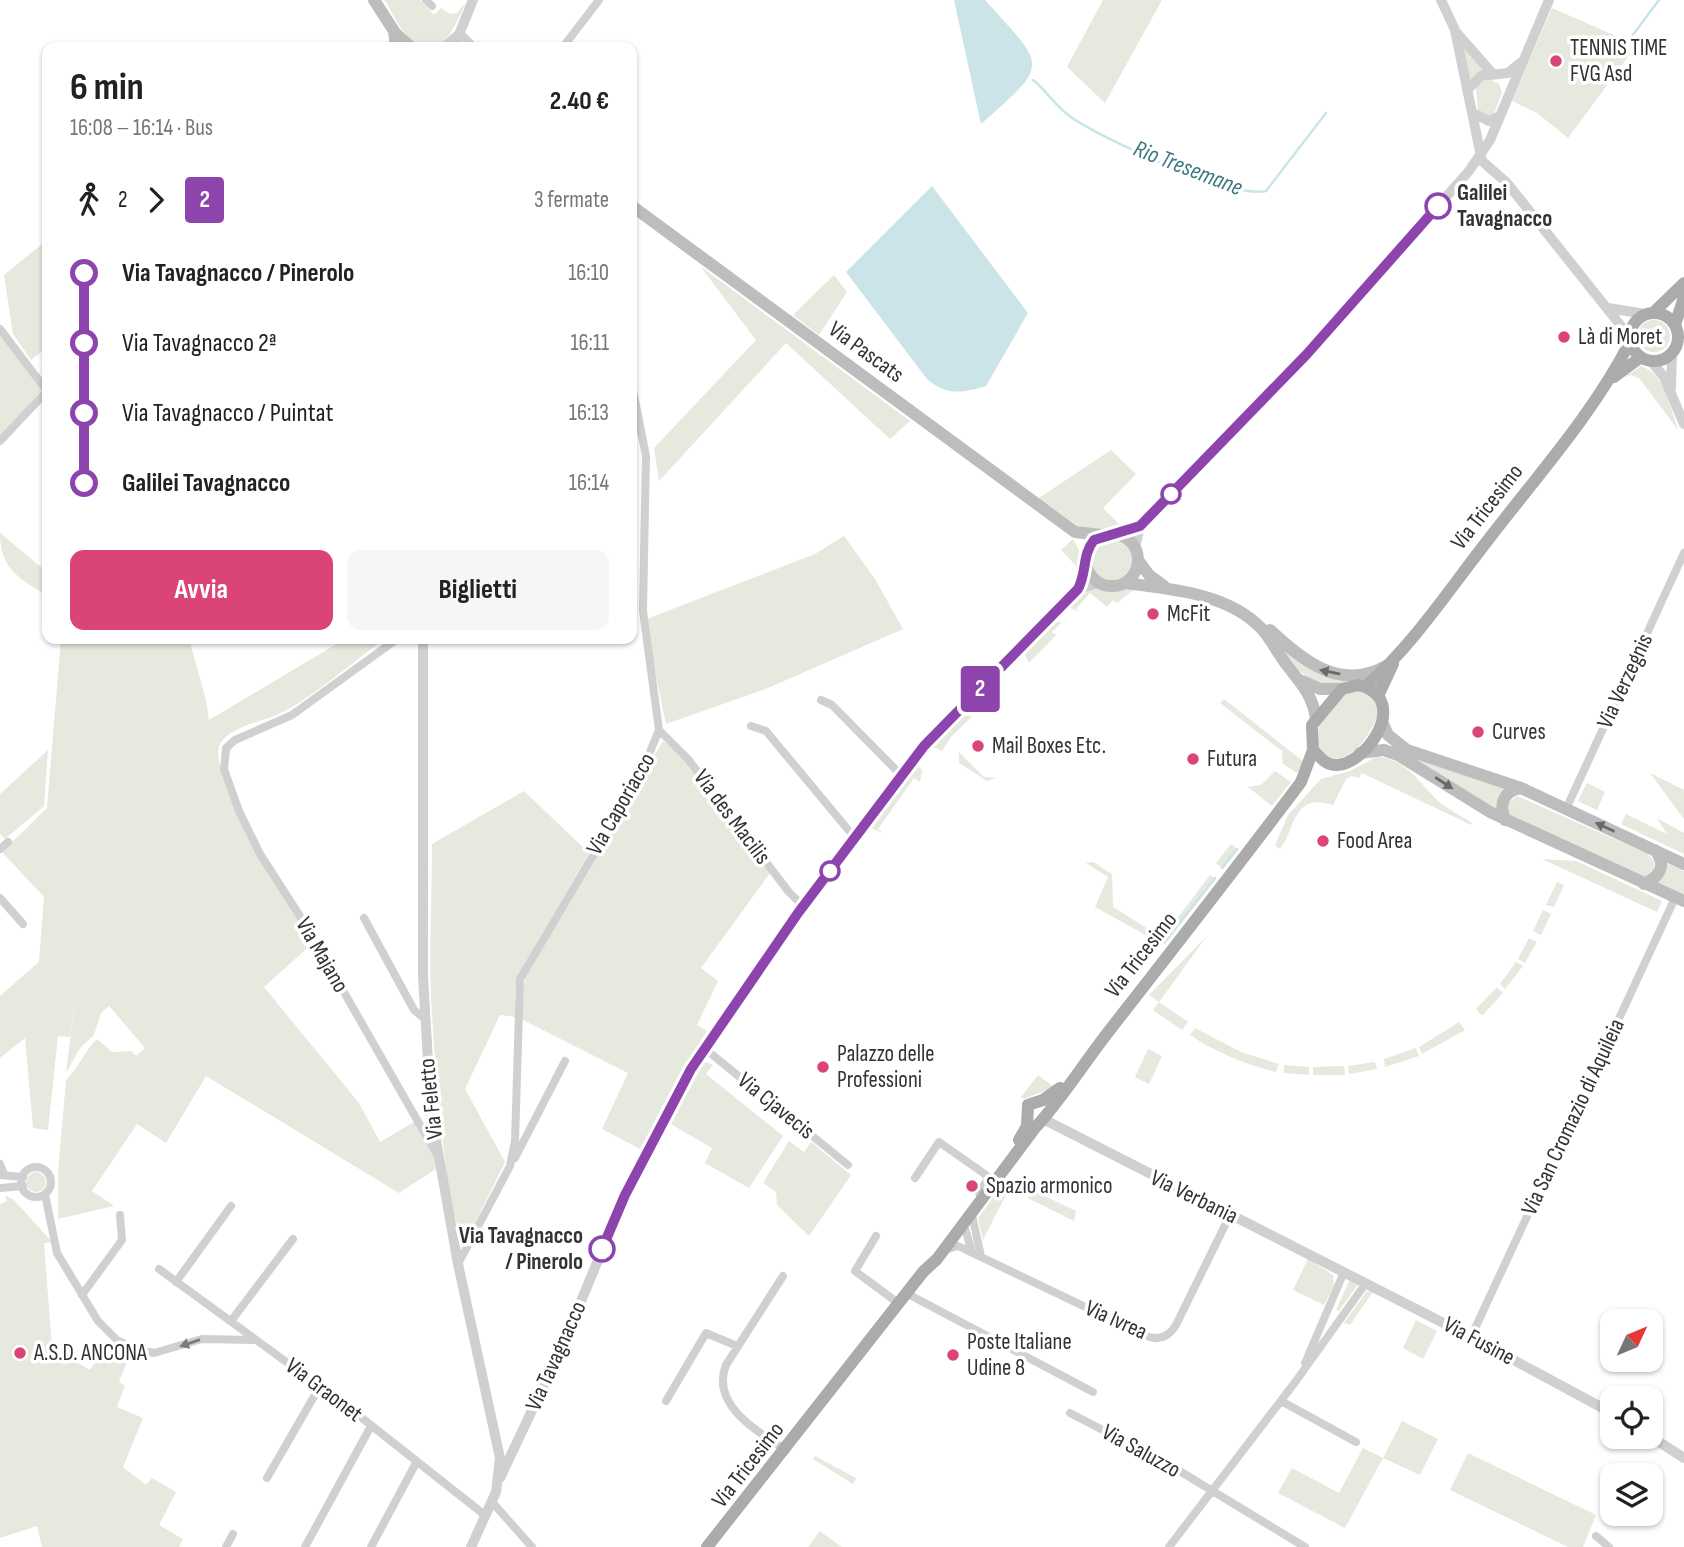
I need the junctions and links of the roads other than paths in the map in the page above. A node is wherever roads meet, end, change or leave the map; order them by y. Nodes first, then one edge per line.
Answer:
1 (374, 0) edge
2 (472, 0) edge
3 (599, 0) edge
4 (1441, 0) edge
5 (1549, 0) edge
6 (1455, 30) junction
7 (394, 31) junction
8 (457, 38) edge
9 (395, 42) edge
10 (406, 42) edge
11 (567, 42) edge
12 (1522, 60) junction
13 (1494, 74) junction
14 (1467, 90) junction
15 (1509, 96) junction
16 (1473, 113) junction
17 (1500, 116) junction
18 (1490, 139) junction
19 (1480, 155) junction
20 (1469, 171) junction
21 (1491, 172) junction
22 (637, 210) edge
23 (1684, 283) edge
24 (1684, 297) edge
25 (1608, 308) junction
26 (1650, 313) junction
27 (1675, 325) junction
28 (0, 329) edge
29 (1630, 339) junction
30 (1672, 353) junction
31 (1646, 359) junction
32 (1611, 380) junction
33 (42, 384) edge
34 (1672, 394) junction
35 (42, 396) edge
36 (637, 410) edge
37 (1684, 424) edge
38 (0, 441) edge
39 (1140, 526) junction
40 (1076, 531) junction
41 (1118, 534) junction
42 (1101, 535) junction
43 (1135, 547) junction
44 (1684, 553) edge
45 (1086, 555) junction
46 (1138, 560) junction
47 (1087, 569) junction
48 (1098, 583) junction
49 (1125, 583) junction
50 (1167, 588) junction
51 (1078, 589) junction
52 (1246, 616) junction
53 (390, 644) edge
54 (423, 644) edge
55 (1395, 660) junction
56 (1300, 679) junction
57 (1365, 687) junction
58 (1342, 690) junction
59 (1378, 696) junction
60 (821, 700) dead end
61 (1316, 719) junction
62 (1383, 724) junction
63 (751, 726) dead end
64 (659, 730) junction
65 (1313, 750) junction
66 (1360, 754) junction
67 (1330, 764) junction
68 (901, 775) junction
69 (1301, 782) junction
70 (1521, 788) junction
71 (1566, 808) junction
72 (1505, 820) junction
73 (855, 838) junction
74 (8, 842) dead end
75 (0, 849) edge
76 (1655, 849) junction
77 (1684, 864) edge
78 (1644, 884) junction
79 (0, 898) edge
80 (1679, 900) edge
81 (803, 906) junction
82 (364, 918) dead end
83 (23, 924) dead end
84 (425, 1019) junction
85 (704, 1048) junction
86 (565, 1061) dead end
87 (1040, 1116) junction
88 (438, 1156) junction
89 (0, 1164) edge
90 (848, 1165) dead end
91 (510, 1166) junction
92 (2, 1174) edge
93 (989, 1177) junction
94 (915, 1178) dead end
95 (23, 1182) junction
96 (0, 1188) edge
97 (45, 1194) junction
98 (231, 1206) dead end
99 (972, 1212) junction
100 (120, 1215) dead end
101 (1230, 1215) junction
102 (963, 1224) junction
103 (876, 1236) dead end
104 (293, 1239) dead end
105 (972, 1252) junction
106 (981, 1256) junction
107 (458, 1264) junction
108 (159, 1269) dead end
109 (927, 1269) junction
110 (1345, 1272) junction
111 (783, 1276) dead end
112 (176, 1282) junction
113 (1366, 1283) junction
114 (82, 1295) junction
115 (902, 1298) junction
116 (1325, 1318) junction
117 (230, 1321) junction
118 (1337, 1324) junction
119 (1471, 1336) junction
120 (257, 1340) junction
121 (737, 1346) junction
122 (1296, 1381) junction
123 (320, 1386) junction
124 (1093, 1392) dead end
125 (666, 1401) dead end
126 (1281, 1401) junction
127 (1600, 1406) edge
128 (1070, 1413) dead end
129 (371, 1426) junction
130 (498, 1441) junction
131 (1356, 1442) dead end
132 (1663, 1444) edge
133 (516, 1445) junction
134 (785, 1450) junction
135 (1684, 1458) edge
136 (416, 1463) junction
137 (267, 1478) dead end
138 (500, 1478) junction
139 (1210, 1492) junction
140 (492, 1502) junction
141 (486, 1516) junction
142 (233, 1534) dead end
143 (1596, 1536) dead end
144 (226, 1547) edge
145 (305, 1547) edge
146 (371, 1547) edge
147 (471, 1547) edge
148 (532, 1547) edge
149 (707, 1547) edge
150 (1168, 1547) edge
151 (1305, 1547) edge
152 (1609, 1547) edge

1 - 7 main road
2 - 8 street
3 - 11 street
4 - 6 street
5 - 12 street
6 - 13 street
6 - 14 street
7 - 9 main road
7 - 10 main road
12 - 13 street
12 - 15 street
13 - 14 street
13 - 15 street
14 - 16 street
15 - 17 street
16 - 17 street
16 - 19 street
17 - 18 street
18 - 19 street
18 - 21 street
19 - 20 street
19 - 21 street
20 - 21 street
20 - 39 street
21 - 25 street
22 - 40 main road, Via Pascats
23 - 26 main road
24 - 27 main road
25 - 26 street
25 - 29 street
26 - 27 main road
26 - 29 main road
27 - 30 main road
28 - 33 street
29 - 31 main road
29 - 32 main road, Via Tricesimo
30 - 31 main road
30 - 34 street
31 - 32 main road, Via Tricesimo
31 - 34 street
32 - 55 main road, Via Tricesimo
34 - 37 street
35 - 38 street
36 - 64 street, Via Caporiacco
39 - 41 street
39 - 43 street
40 - 42 main road, Via Pascats
40 - 45 main road
41 - 42 main road
41 - 43 main road
42 - 45 main road
43 - 46 main road
44 - 71 street, Via Verzegnis
45 - 47 main road
46 - 49 main road
46 - 50 main road
47 - 48 main road
47 - 51 street, Via Tavagnacco
48 - 49 main road
48 - 51 street, Via Tavagnacco
49 - 50 main road
50 - 52 main road
51 - 68 street, Via Tavagnacco
55 -> 52 main road
52 - 56 main road
53 - 88 street, Via Majano
54 - 84 street, Via Feletto
55 - 57 main road, Via Tricesimo
55 - 59 main road, Via Tricesimo
56 - 58 main road
56 - 61 main road
57 - 58 main road
57 - 59 main road
58 - 61 main road
59 - 62 main road
60 - 68 street
61 - 65 main road
62 - 66 main road
62 - 70 main road
63 - 73 street
64 - 81 street, Via des Macilis
64 - 91 street, Via Caporiacco
65 - 67 main road
65 - 69 main road, Via Tricesimo
66 - 67 main road
66 -> 72 main road
67 - 69 main road, Via Tricesimo
68 - 73 street, Via Tavagnacco
69 - 87 main road, Via Tricesimo
70 - 71 main road
70 - 72 main road
76 -> 71 main road
72 - 78 main road
73 - 81 street, Via Tavagnacco
74 - 75 street
76 - 77 main road
76 - 78 main road
78 - 80 main road
79 - 83 street
80 - 119 street, Via San Cromazio di Aquileia
81 - 85 street, Via Tavagnacco
82 - 84 street
84 - 88 street, Via Feletto
85 - 90 street, Via Cjavecis
85 - 133 street, Via Tavagnacco
86 - 91 street, Via Caporiacco
87 - 93 main road, Via Tricesimo
87 - 99 main road, Via Tricesimo
87 - 101 street, Via Verbania
88 - 107 street, Via Feletto
89 - 92 street
91 - 107 street, Via Caporiacco
92 - 95 street
93 - 94 street
93 - 102 street, Via Tricesimo
93 - 109 main road, Via Tricesimo
95 - 96 street
95 - 97 street
95 - 97 street
97 - 114 street
98 - 112 street
99 - 102 main road, Via Tricesimo
99 - 106 street
100 - 114 street
101 - 106 street, Via Ivrea
101 - 110 street, Via Verbania
102 - 105 street
102 - 109 main road, Via Tricesimo
103 - 115 street
104 - 117 street
105 - 106 street, Via Ivrea
105 - 109 street
107 - 130 street, Via Feletto
108 - 112 street, Via Graonet
109 - 115 main road, Via Tricesimo
110 - 113 street, Via Fusine
110 - 116 street
111 - 121 street
112 - 117 street, Via Graonet
113 - 118 street
113 - 119 street, Via Fusine
120 -> 114 street
115 - 124 street
115 - 134 main road, Via Tricesimo
116 - 118 street
116 - 122 street
117 - 120 street, Via Graonet
118 - 122 street
119 - 127 street, Via Fusine
120 - 123 street, Via Graonet
121 - 125 street
121 - 134 street
122 - 126 street
123 - 129 street, Via Graonet
123 - 137 street
126 - 131 street
126 - 139 street
128 - 139 street, Via Saluzzo
129 - 136 street, Via Graonet
129 - 145 street
130 - 133 street
130 - 138 street, Via Feletto
132 - 135 street
133 - 138 street, Via Tavagnacco
134 - 149 main road, Via Tricesimo
136 - 141 street, Via Graonet
136 - 146 street
138 - 140 street, Via Feletto
139 - 150 street
139 - 151 street, Via Saluzzo
140 - 141 street, Via Feletto
140 - 148 street
141 - 147 street, Via Feletto
142 - 144 street
143 - 152 street

